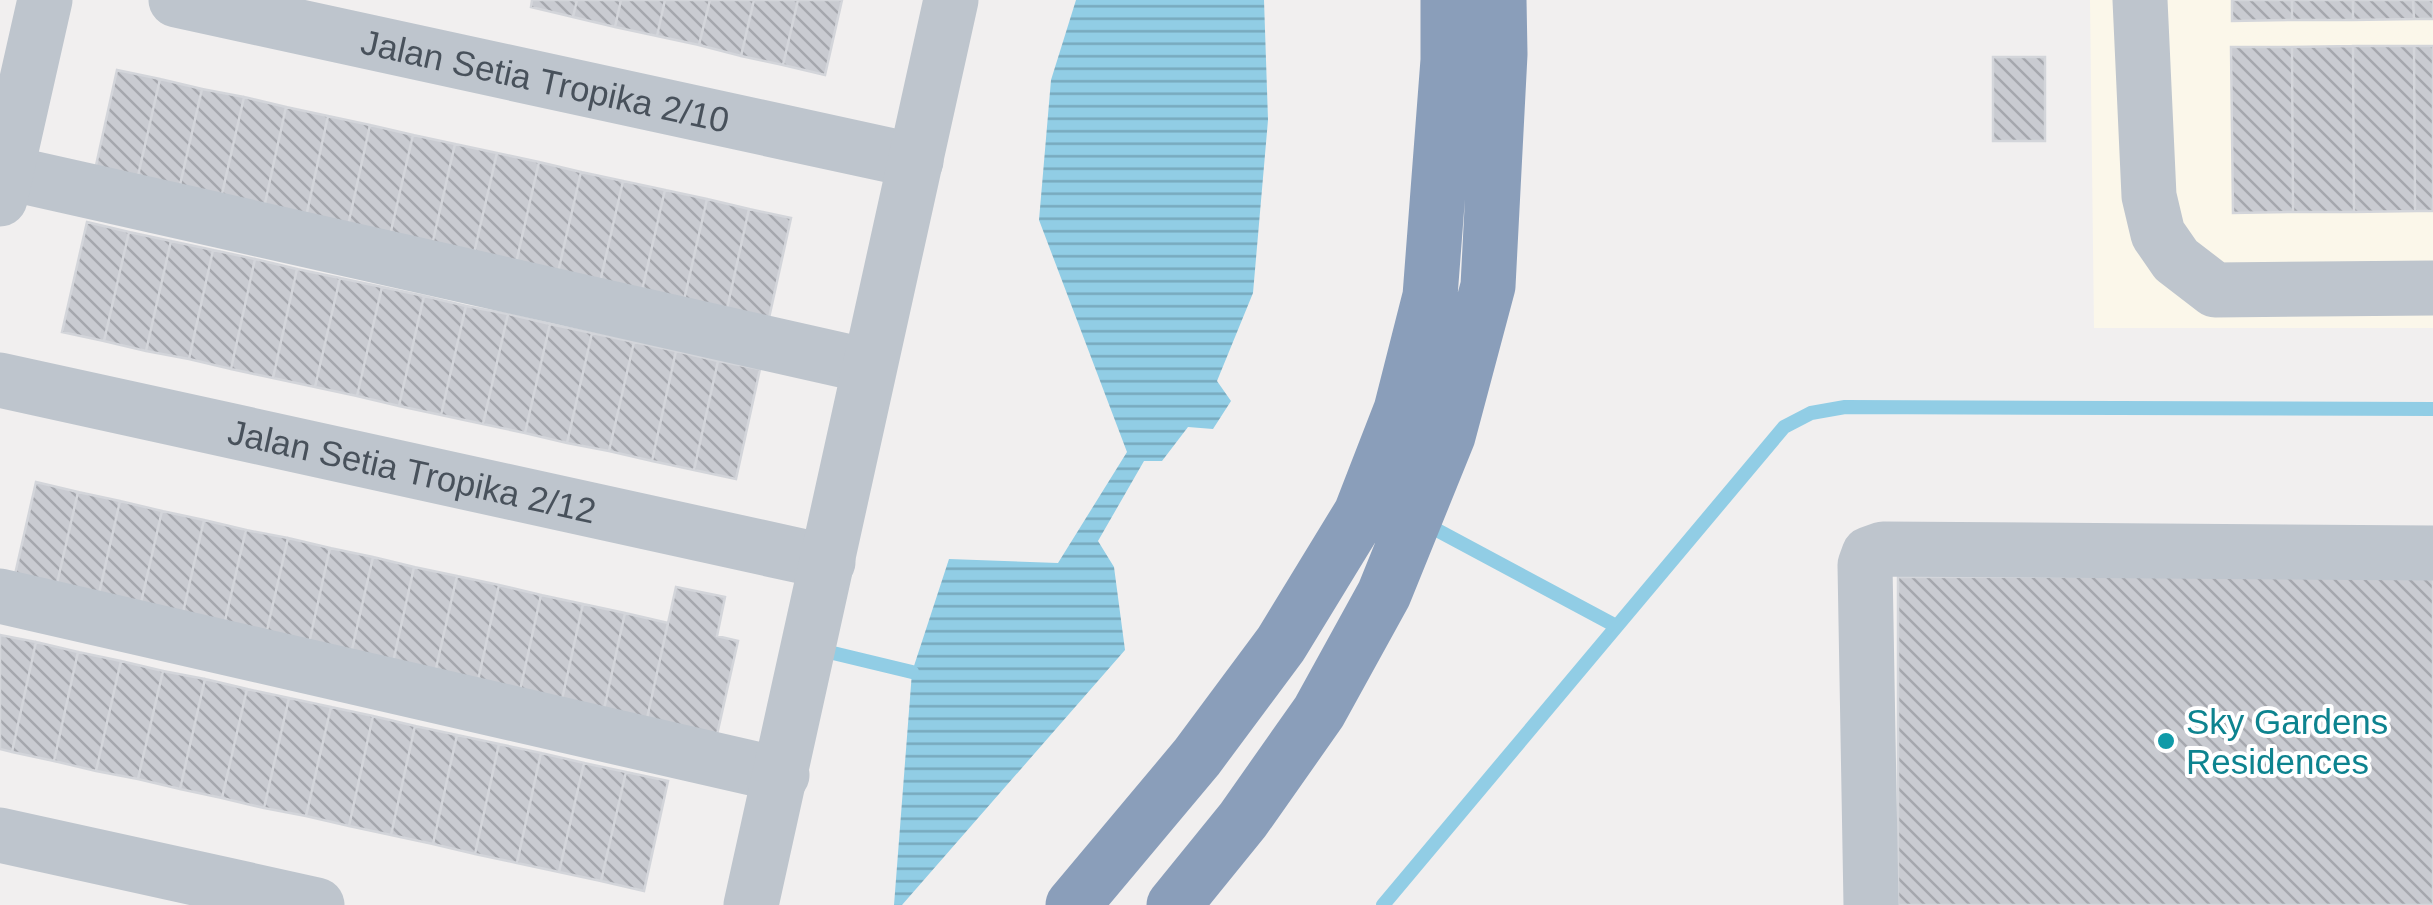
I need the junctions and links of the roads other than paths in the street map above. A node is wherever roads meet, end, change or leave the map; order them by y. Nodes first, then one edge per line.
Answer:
1 (46, 0) edge
2 (176, 0) edge
3 (951, 0) edge
4 (1448, 0) edge
5 (1499, 0) edge
6 (2140, 0) edge
7 (916, 160) junction
8 (2, 181) edge
9 (2433, 288) edge
10 (868, 366) junction
11 (0, 380) edge
12 (2433, 552) edge
13 (828, 562) junction
14 (0, 596) edge
15 (782, 775) junction
16 (0, 835) edge
17 (318, 905) edge
18 (751, 905) edge
19 (1073, 905) edge
20 (1174, 905) edge
21 (1871, 905) edge

1 - 8 street
2 - 7 street, Jalan Setia Tropika 2/10
3 - 7 street
4 - 19 highway
5 - 20 highway
6 - 9 street
7 - 10 street
8 - 10 street
10 - 13 street
11 - 13 street, Jalan Setia Tropika 2/12
12 - 21 street
13 - 15 street
14 - 15 street
15 - 18 street
16 - 17 street

